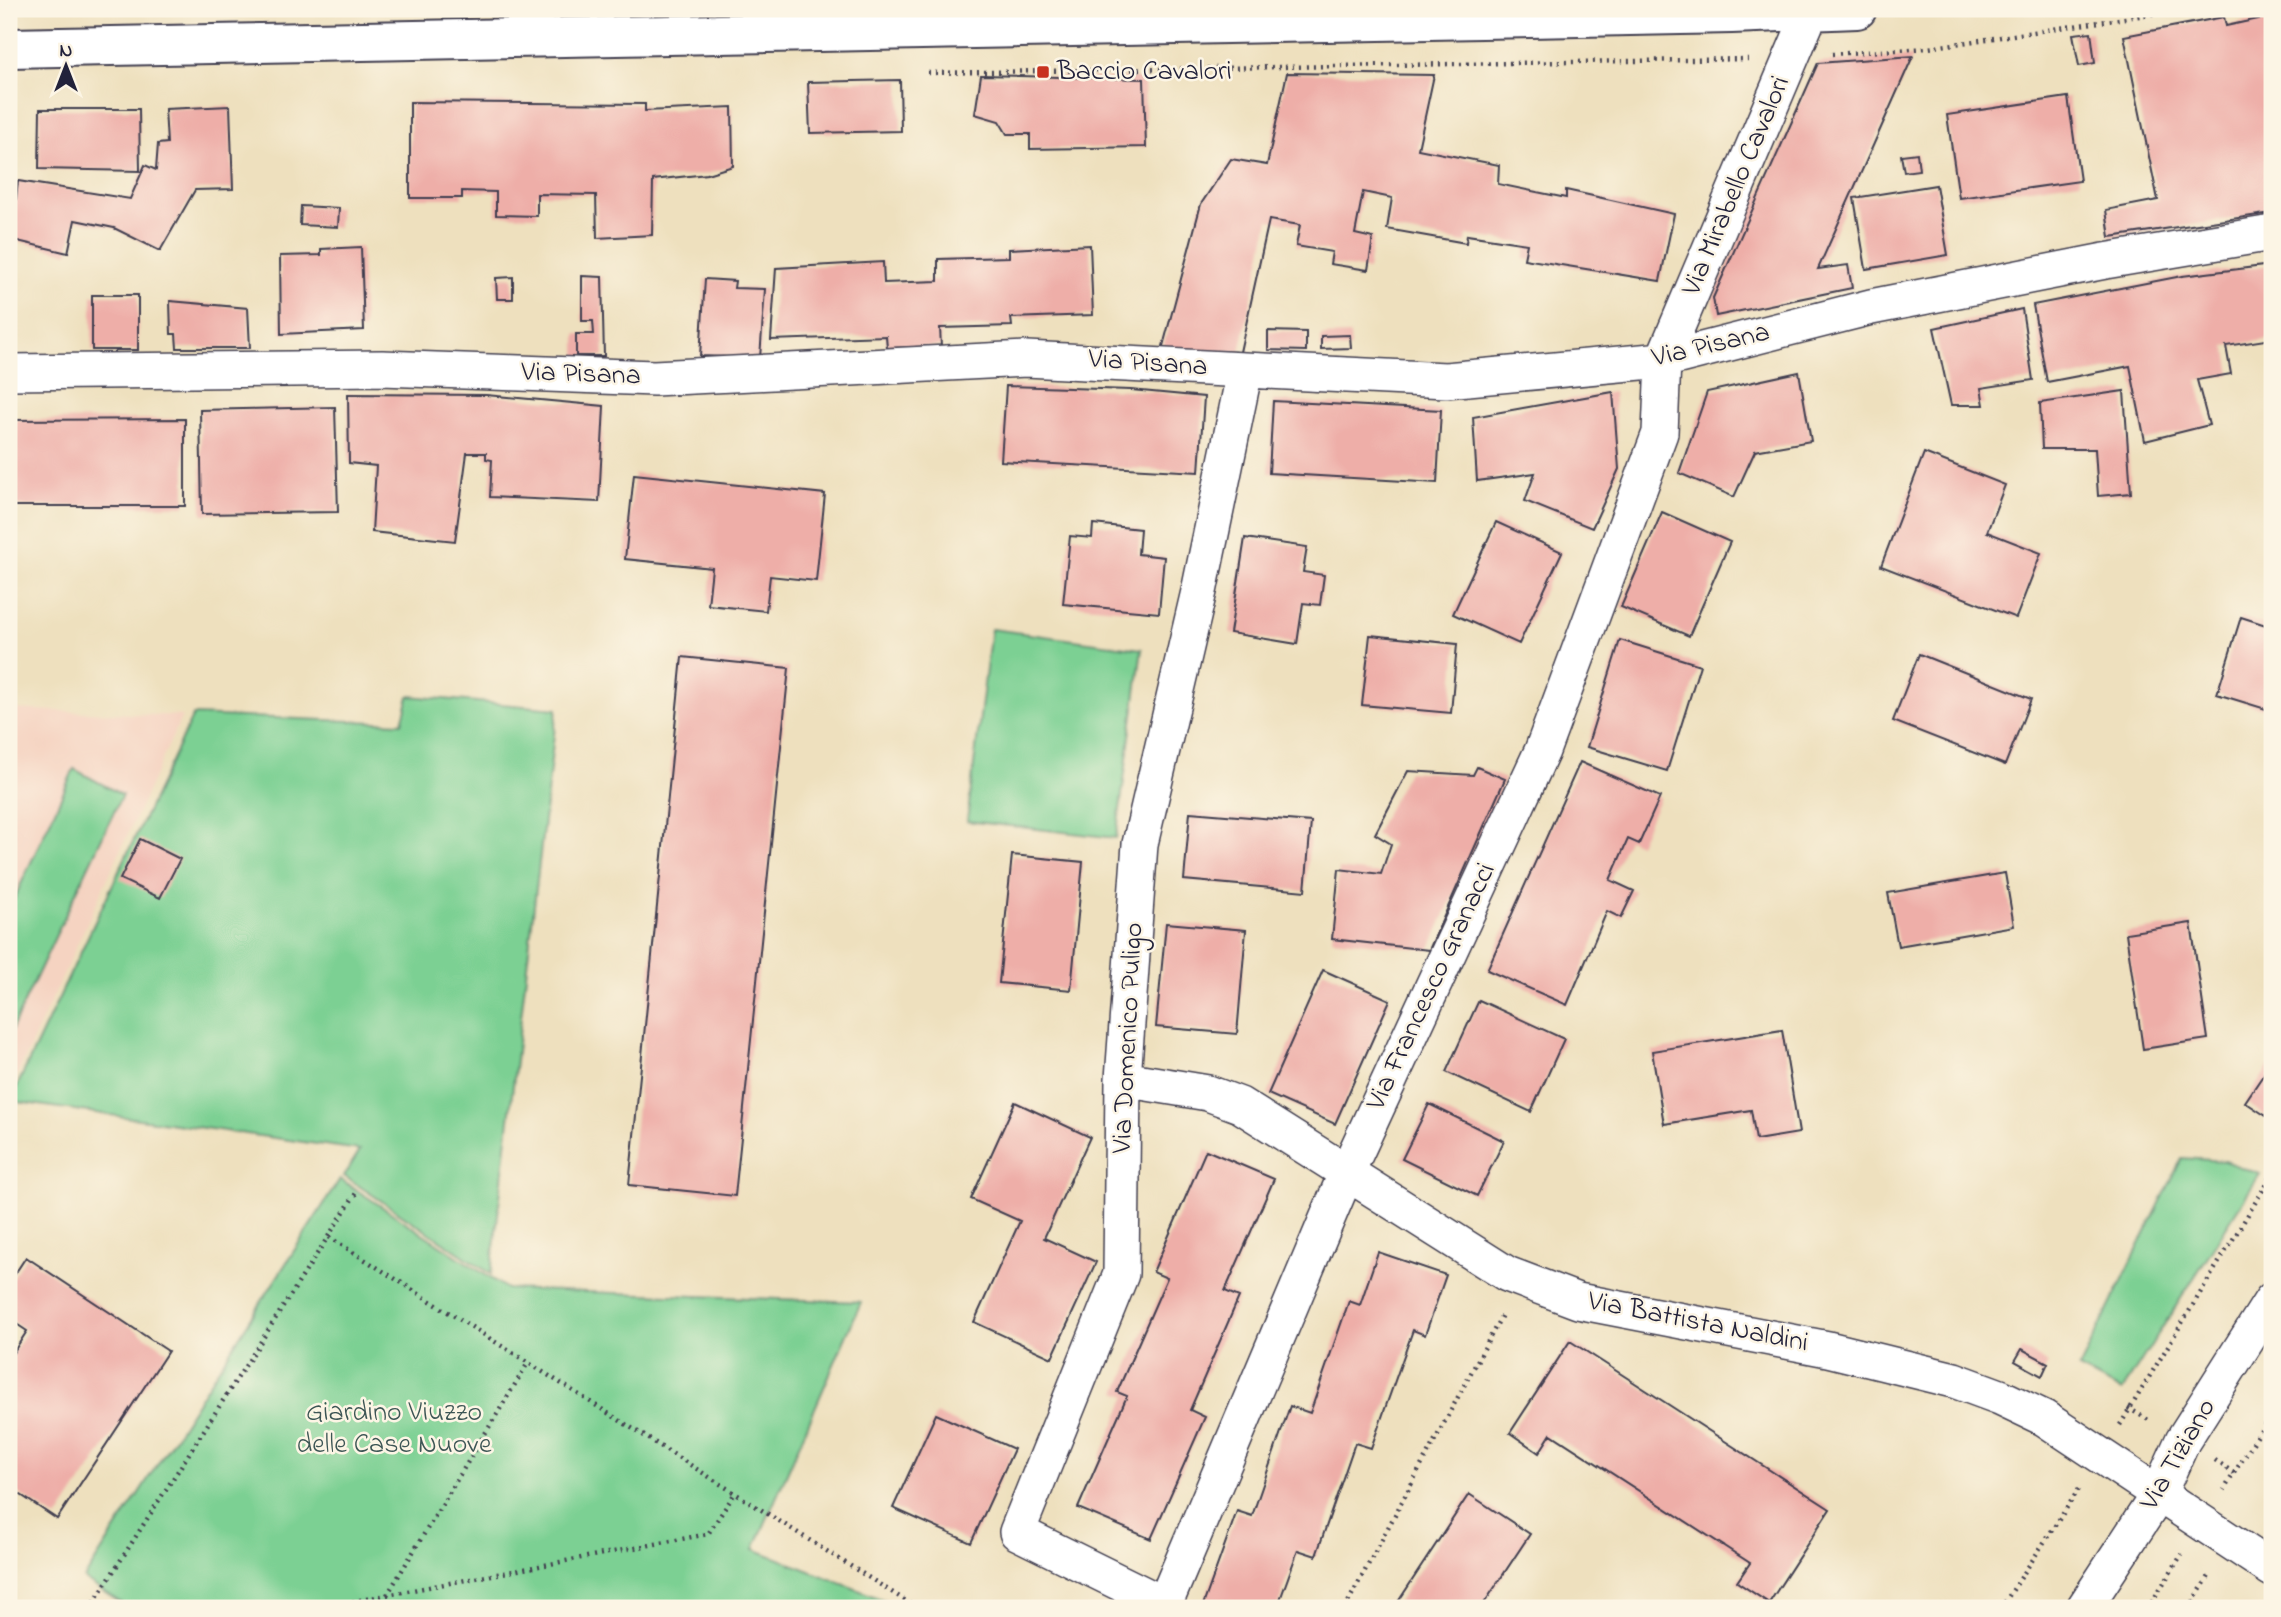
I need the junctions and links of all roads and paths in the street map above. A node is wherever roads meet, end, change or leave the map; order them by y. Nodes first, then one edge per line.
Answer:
1 (1857, 9) edge
2 (2185, 9) edge
3 (1811, 11) junction
4 (743, 20) edge
5 (9, 48) edge
6 (1820, 55) dead end
7 (2272, 233) edge
8 (1663, 360) junction
9 (1245, 370) junction
10 (9, 372) edge
11 (1123, 1079) junction
12 (1346, 1174) junction
13 (2272, 1175) edge
14 (358, 1190) dead end
15 (329, 1237) junction
16 (1522, 1279) junction
17 (2272, 1300) edge
18 (528, 1363) junction
19 (2272, 1413) edge
20 (2162, 1428) dead end
21 (2234, 1473) dead end
22 (2085, 1479) dead end
23 (735, 1493) junction
24 (2158, 1495) junction
25 (2188, 1546) dead end
26 (2218, 1562) dead end
27 (2272, 1569) edge
28 (387, 1595) junction
29 (1164, 1606) edge
30 (90, 1608) edge
31 (318, 1608) edge
32 (917, 1608) edge
33 (1345, 1608) edge
34 (2001, 1608) edge
35 (2084, 1608) edge
36 (2148, 1608) edge
37 (2189, 1608) edge

1 - 3 street
2 - 6 path
3 - 4 street
3 - 8 street, Via Mirabello Cavalori
4 - 5 street
7 - 8 street, Via Pisana
8 - 9 street, Via Pisana
8 - 12 street, Via Francesco Granacci
9 - 10 street, Via Pisana
9 - 11 street, Via Domenico Puligo
11 - 12 street, Via Battista Naldini
11 - 29 street, Via Domenico Puligo
12 - 16 street, Via Battista Naldini
12 - 29 street, Via Francesco Granacci
13 - 20 path
14 - 15 path
15 - 18 path
15 - 30 path
16 - 24 street, Via Battista Naldini
16 - 33 path
17 - 24 street, Via Tiziano
18 - 23 path
18 - 28 path
19 - 21 path
22 - 34 path
23 - 28 path
23 - 32 path
24 - 27 street, Via Battista Naldini
24 - 35 street, Via Tiziano
25 - 36 path
26 - 37 path
28 - 31 path

